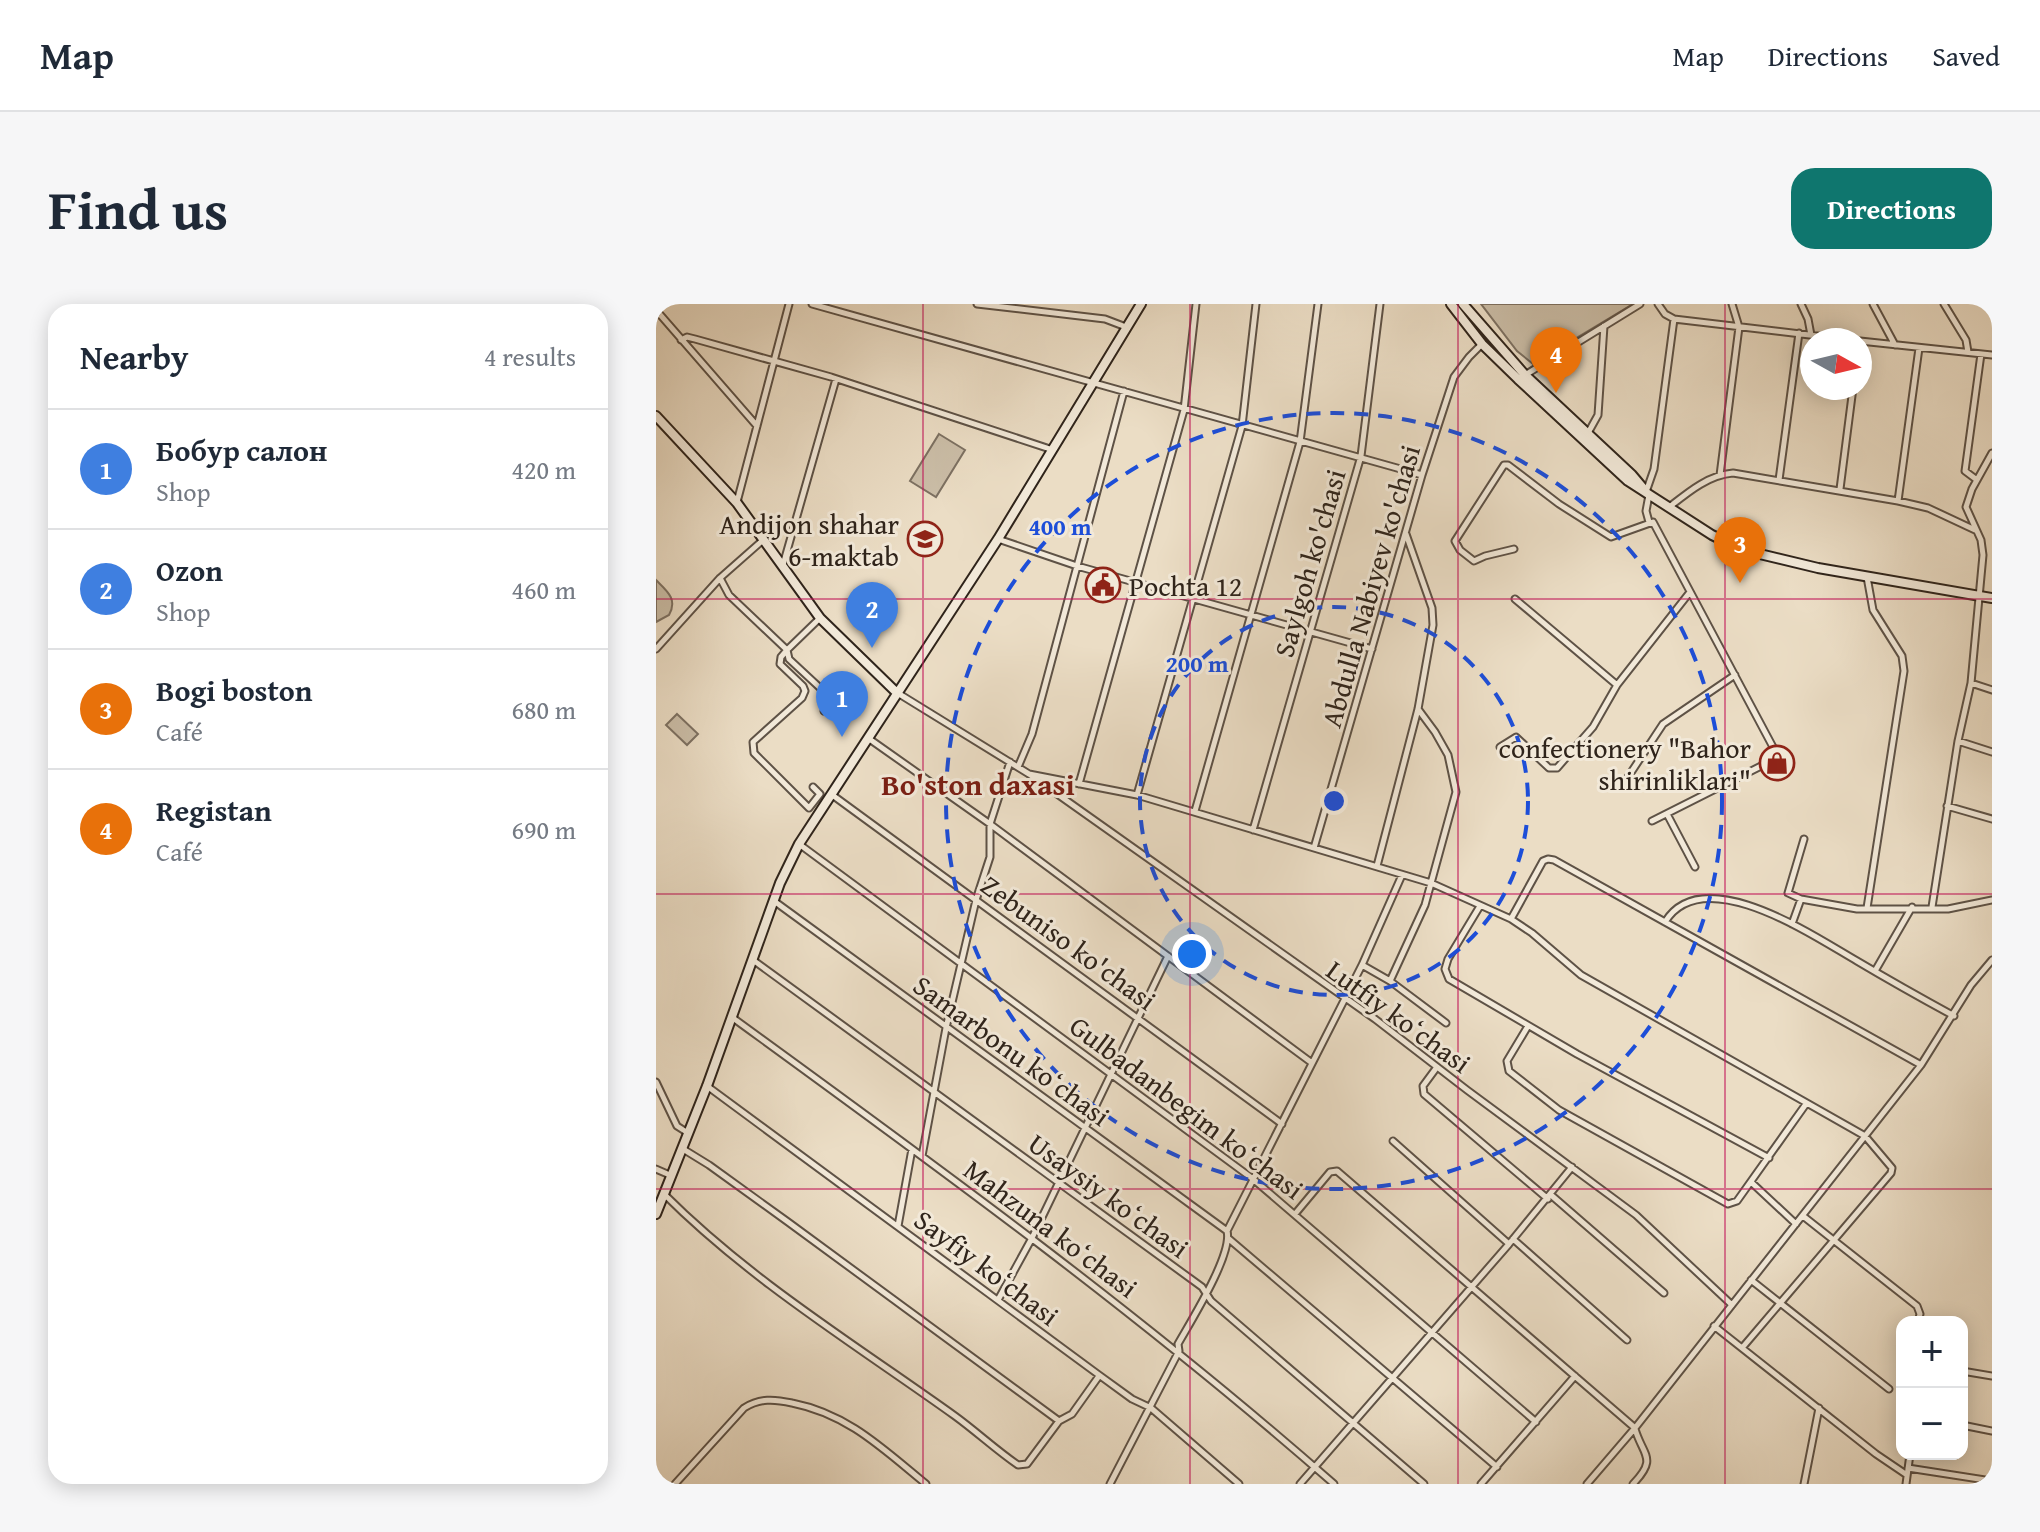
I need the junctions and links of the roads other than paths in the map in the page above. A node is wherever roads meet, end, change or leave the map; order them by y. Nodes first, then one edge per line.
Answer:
1 (789, 304) edge
2 (812, 304) edge
3 (977, 304) edge
4 (1141, 304) edge
5 (1196, 304) edge
6 (1256, 304) edge
7 (1318, 304) edge
8 (1380, 304) edge
9 (1451, 304) edge
10 (1463, 304) edge
11 (1640, 304) edge
12 (1658, 304) edge
13 (1732, 304) edge
14 (1801, 304) edge
15 (1873, 304) edge
16 (1944, 304) edge
17 (656, 310) edge
18 (1674, 319) junction
19 (1604, 325) junction
20 (1739, 327) junction
21 (1126, 328) junction
22 (1809, 328) edge
23 (1799, 333) joint
24 (681, 340) junction
25 (1872, 343) edge
26 (1482, 344) junction
27 (1896, 346) junction
28 (1919, 348) junction
29 (1968, 352) junction
30 (1981, 354) junction
31 (1992, 355) edge
32 (775, 362) junction
33 (1525, 375) junction
34 (836, 379) junction
35 (1092, 385) junction
36 (1124, 391) junction
37 (1851, 400) edge
38 (1184, 410) junction
39 (656, 416) edge
40 (757, 426) junction
41 (1242, 426) junction
42 (1588, 434) junction
43 (1300, 442) junction
44 (1053, 450) junction
45 (1992, 453) edge
46 (1361, 456) junction
47 (1422, 475) junction
48 (1720, 475) junction
49 (1779, 480) junction
50 (1977, 480) junction
51 (1840, 489) junction
52 (1647, 493) junction
53 (1898, 501) junction
54 (737, 503) junction
55 (1668, 508) junction
56 (1649, 522) junction
57 (1976, 530) junction
58 (1405, 534) junction
59 (998, 539) junction
60 (763, 540) junction
61 (1514, 549) dead end
62 (783, 565) junction
63 (1077, 566) junction
64 (1867, 576) junction
65 (720, 578) junction
66 (1134, 582) junction
67 (1690, 592) junction
68 (1979, 596) junction
69 (1992, 598) edge
70 (1193, 599) junction
71 (1515, 599) dead end
72 (1251, 615) junction
73 (820, 618) junction
74 (1309, 631) junction
75 (656, 649) edge
76 (1372, 649) junction
77 (787, 650) junction
78 (1735, 675) junction
79 (1971, 683) junction
80 (1617, 685) junction
81 (1992, 690) edge
82 (896, 692) junction
83 (1418, 709) junction
84 (824, 711) dead end
85 (867, 737) junction
86 (1958, 741) junction
87 (1500, 747) dead end
88 (1992, 752) edge
89 (1010, 762) junction
90 (1018, 768) junction
91 (1029, 774) junction
92 (1628, 777) dead end
93 (1079, 784) junction
94 (813, 787) dead end
95 (831, 793) junction
96 (1137, 795) junction
97 (1947, 806) junction
98 (1195, 812) junction
99 (1667, 814) junction
100 (1992, 819) edge
101 (1652, 821) dead end
102 (990, 824) junction
103 (1253, 830) junction
104 (1804, 839) dead end
105 (799, 844) junction
106 (1314, 848) junction
107 (1377, 866) junction
108 (1695, 867) dead end
109 (1402, 875) junction
110 (1431, 883) junction
111 (1801, 899) junction
112 (976, 900) junction
113 (1992, 900) edge
114 (774, 901) junction
115 (1480, 906) junction
116 (1912, 907) junction
117 (1932, 907) junction
118 (1867, 908) junction
119 (1511, 919) junction
120 (1665, 922) junction
121 (1792, 924) junction
122 (1168, 956) junction
123 (753, 960) junction
124 (1992, 960) edge
125 (962, 964) junction
126 (1362, 965) junction
127 (1875, 971) junction
128 (1390, 981) junction
129 (1344, 999) junction
130 (1954, 1016) junction
131 (1138, 1017) junction
132 (733, 1018) junction
133 (1446, 1023) dead end
134 (1528, 1026) junction
135 (946, 1028) junction
136 (1312, 1063) junction
137 (1921, 1065) junction
138 (1437, 1067) junction
139 (1112, 1072) junction
140 (656, 1082) edge
141 (707, 1086) junction
142 (933, 1093) junction
143 (1806, 1104) junction
144 (1282, 1124) junction
145 (1085, 1127) junction
146 (689, 1134) junction
147 (1865, 1136) junction
148 (1393, 1141) dead end
149 (683, 1149) junction
150 (912, 1149) junction
151 (922, 1156) junction
152 (1769, 1158) junction
153 (1572, 1167) junction
154 (656, 1169) edge
155 (672, 1176) junction
156 (1253, 1179) junction
157 (1751, 1182) junction
158 (1059, 1183) junction
159 (664, 1194) junction
160 (1549, 1197) junction
161 (656, 1214) edge
162 (1295, 1214) junction
163 (1803, 1216) junction
164 (1796, 1224) junction
165 (898, 1226) junction
166 (1228, 1235) junction
167 (1032, 1238) junction
168 (1833, 1239) junction
169 (1511, 1242) junction
170 (1751, 1280) junction
171 (1472, 1286) junction
172 (1206, 1293) junction
173 (1664, 1293) dead end
174 (998, 1300) junction
175 (1778, 1302) junction
176 (1732, 1305) junction
177 (1920, 1316) edge
178 (1714, 1326) junction
179 (1432, 1332) junction
180 (1627, 1340) dead end
181 (1742, 1348) junction
182 (1179, 1351) junction
183 (1968, 1372) edge
184 (1099, 1375) junction
185 (1575, 1376) junction
186 (1992, 1376) edge
187 (1392, 1378) junction
188 (1889, 1389) dead end
189 (1151, 1408) junction
190 (1819, 1408) junction
191 (1059, 1421) junction
192 (1536, 1422) junction
193 (1353, 1423) junction
194 (1968, 1426) edge
195 (1635, 1428) junction
196 (1992, 1431) edge
197 (1909, 1460) edge
198 (1315, 1467) junction
199 (1497, 1467) junction
200 (1908, 1472) junction
201 (1641, 1476) junction
202 (1112, 1481) edge
203 (1992, 1481) edge
204 (1645, 1483) edge
205 (675, 1484) edge
206 (926, 1484) edge
207 (1121, 1484) edge
208 (1239, 1484) edge
209 (1300, 1484) edge
210 (1334, 1484) edge
211 (1424, 1484) edge
212 (1481, 1484) edge
213 (1587, 1484) edge
214 (1633, 1484) edge
215 (1804, 1484) edge
216 (1906, 1484) edge

1 - 32 street
2 - 35 street
3 - 21 street
4 - 21 main road
5 - 38 street
6 - 41 street
7 - 43 street
8 - 46 street, Saylgoh ko'chasi
9 - 26 main road
10 - 33 main road
11 - 19 street
12 - 18 street
13 - 20 street
14 - 22 street
15 - 27 street
16 - 29 street
17 - 24 street
18 - 20 street
18 - 52 street
19 - 33 street
19 - 42 street
20 - 23 street
20 - 48 street
21 - 35 main road
23 - 49 street
24 - 32 street
24 - 40 street
25 - 27 street
26 - 47 street, Abdulla Nabiyev ko'chasi
26 - 52 main road
27 - 28 street
28 - 29 street
28 - 53 street
29 - 30 street
30 - 31 street
30 - 50 street
32 - 34 street
32 - 40 street
33 - 42 main road
34 - 44 street
34 - 62 street
35 - 36 street
35 - 44 main road
36 - 38 street
36 - 63 street
37 - 51 street
38 - 41 street
38 - 66 street
39 - 54 main road
40 - 54 street
41 - 43 street
41 - 70 street
42 - 52 main road
43 - 46 street
43 - 72 street
44 - 59 main road
45 - 50 street
46 - 47 street
46 - 74 street, Saylgoh ko'chasi
47 - 58 street, Abdulla Nabiyev ko'chasi
48 - 49 street
48 - 55 street
49 - 51 street
50 - 57 street
51 - 53 street
52 - 55 main road
52 - 56 street
53 - 57 street
54 - 60 main road
55 - 64 main road
56 - 61 street
56 - 67 street
57 - 68 street
58 - 76 street, Abdulla Nabiyev ko'chasi
58 - 83 street
59 - 63 street
59 - 82 main road
60 - 62 main road
60 - 65 street
62 - 73 main road
63 - 66 street
63 - 90 street
64 - 68 main road
64 - 118 street
65 - 75 street
65 - 77 street
66 - 70 street
66 - 93 street
67 - 78 street
67 - 80 street
68 - 69 main road
68 - 79 street
70 - 72 street
70 - 96 street
71 - 80 street
72 - 74 street
72 - 98 street
73 - 77 street
73 - 82 main road
74 - 76 street
74 - 103 street, Saylgoh ko'chasi
76 - 106 street, Abdulla Nabiyev ko'chasi
77 - 84 street
77 - 94 street
78 - 92 street
78 - 99 street
79 - 81 street
79 - 86 street
80 - 87 street
82 - 85 main road
82 - 89 street
83 - 107 street
83 - 110 street
85 - 95 main road
85 - 102 street
86 - 88 street
86 - 97 street
89 - 90 street
89 - 102 street
90 - 91 street
91 - 93 street
91 - 129 street, Lutfiy koʻchasi
93 - 96 street
95 - 105 main road
95 - 112 street, Zebuniso ko'chasi
96 - 98 street
97 - 100 street
97 - 117 street
98 - 103 street
99 - 101 street
99 - 108 street
102 - 112 street
102 - 122 street
103 - 106 street
104 - 111 street
105 - 114 main road
105 - 125 street, Gulbadanbegim koʻchasi
106 - 107 street
107 - 109 street
109 - 110 street
109 - 126 street
110 - 115 street
110 - 128 street
111 - 118 street
111 - 121 street
112 - 125 street
112 - 131 street, Zebuniso ko'chasi
113 - 117 street
114 - 123 main road
114 - 135 street, Samarbonu koʻchasi
115 - 119 street
115 - 134 street
116 - 117 street
116 - 118 street
116 - 127 street
119 - 120 street
119 - 143 street
120 - 121 street
120 - 137 street
121 - 127 street
122 - 131 street
122 - 136 street
123 - 132 main road
123 - 142 street, Usaysiy koʻchasi
124 - 130 street
125 - 135 street
125 - 139 street, Gulbadanbegim koʻchasi
126 - 128 street
126 - 129 street
127 - 130 street
128 - 133 street
129 - 136 street
129 - 138 street, Lutfiy koʻchasi
130 - 137 street
131 - 139 street
131 - 144 street, Zebuniso ko'chasi
132 - 141 main road
132 - 150 street, Mahzuna koʻchasi
134 - 152 street
134 - 157 street
135 - 142 street
135 - 145 street, Samarbonu koʻchasi
136 - 144 street
137 - 147 street
138 - 153 street, Lutfiy koʻchasi
138 - 160 street
139 - 145 street
139 - 156 street, Gulbadanbegim koʻchasi
140 - 146 street
141 - 146 main road
141 - 165 street, Sayfiy koʻchasi
142 - 151 street
142 - 158 street, Usaysiy koʻchasi
143 - 147 street
143 - 152 street
144 - 156 street
145 - 158 street
145 - 166 street, Samarbonu koʻchasi
146 - 149 main road
147 - 163 street
147 - 168 street
148 - 169 street
149 - 155 main road
149 - 191 street
150 - 151 street, Mahzuna koʻchasi
150 - 165 street
151 - 167 street, Mahzuna koʻchasi
152 - 157 street
153 - 160 street
153 - 176 street, Lutfiy koʻchasi
154 - 155 street
155 - 159 main road
156 - 162 street, Gulbadanbegim koʻchasi
156 - 166 street
157 - 164 street
158 - 167 street
158 - 172 street, Usaysiy koʻchasi
159 - 161 main road
159 - 191 street
160 - 169 street
160 - 173 street
162 - 171 street
162 - 179 street, Gulbadanbegim koʻchasi
163 - 164 street
163 - 168 street
164 - 170 street
165 - 174 street, Sayfiy koʻchasi
166 - 172 street
166 - 187 street, Samarbonu koʻchasi
167 - 174 street
167 - 182 street, Mahzuna koʻchasi
168 - 175 street
168 - 177 street
169 - 171 street
169 - 180 street
170 - 175 street
170 - 176 street
171 - 179 street
171 - 185 street
172 - 182 street
172 - 193 street, Usaysiy koʻchasi
174 - 184 street, Sayfiy koʻchasi
175 - 181 street
175 - 188 street
176 - 178 street
178 - 181 street
178 - 195 street
179 - 187 street
179 - 192 street, Gulbadanbegim koʻchasi
181 - 190 street
182 - 189 street
182 - 198 street, Mahzuna koʻchasi
183 - 186 street
184 - 189 street, Sayfiy koʻchasi
184 - 191 street
185 - 192 street
185 - 195 street
187 - 193 street
187 - 199 street, Samarbonu koʻchasi
189 - 202 street
189 - 208 street, Sayfiy koʻchasi
190 - 200 street
190 - 215 street
192 - 199 street
193 - 198 street
193 - 211 street, Usaysiy koʻchasi
194 - 196 street
195 - 201 street
195 - 213 street
197 - 200 street
198 - 209 street
198 - 210 street, Mahzuna koʻchasi
199 - 212 street
200 - 203 street
200 - 216 street
201 - 204 street
201 - 214 street
202 - 207 street
205 - 206 street

